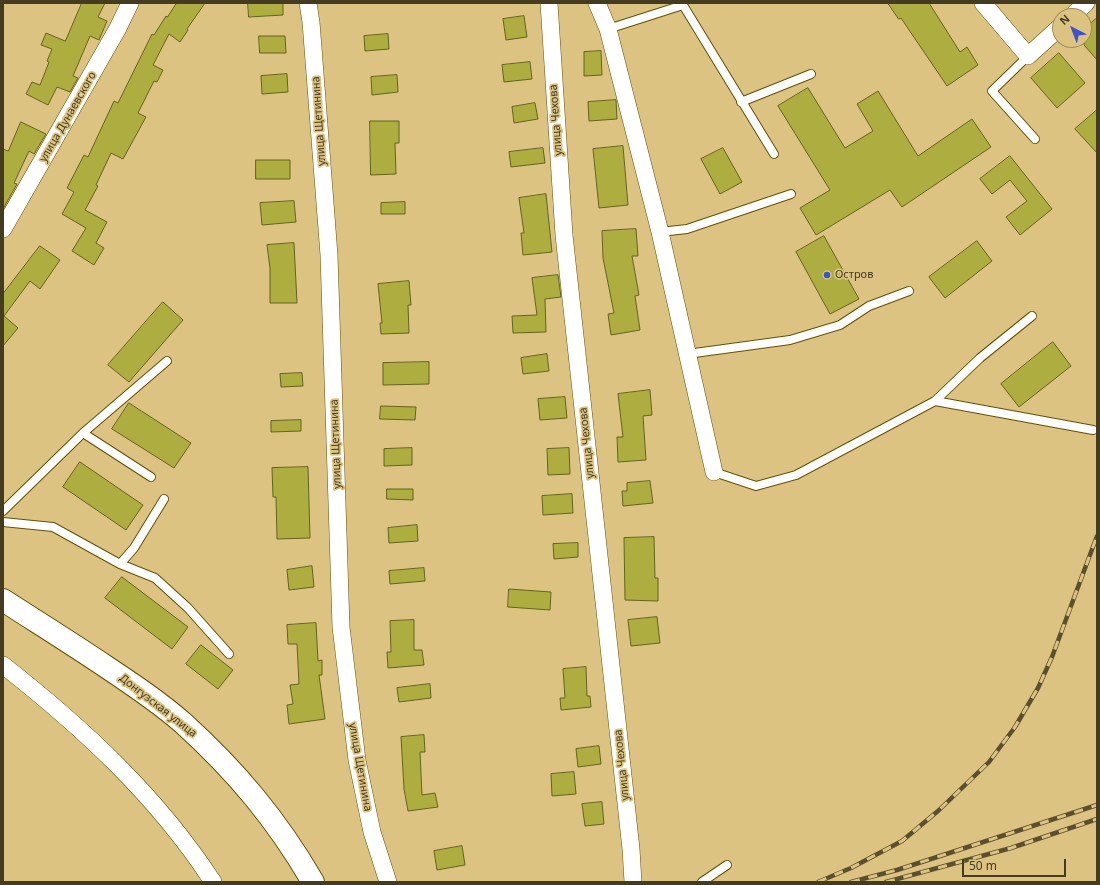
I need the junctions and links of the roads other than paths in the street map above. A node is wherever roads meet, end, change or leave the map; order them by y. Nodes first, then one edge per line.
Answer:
1 (130, 3) edge
2 (308, 3) edge
3 (549, 3) edge
4 (597, 3) edge
5 (983, 3) edge
6 (608, 29) junction
7 (1052, 34) edge
8 (1028, 56) junction
9 (811, 74) dead end
10 (741, 102) junction
11 (1035, 139) dead end
12 (774, 154) dead end
13 (792, 194) dead end
14 (3, 229) edge
15 (660, 232) junction
16 (909, 291) dead end
17 (1032, 316) dead end
18 (687, 354) junction
19 (167, 361) dead end
20 (935, 401) junction
21 (1093, 430) dead end
22 (83, 433) junction
23 (714, 472) joint
24 (151, 477) dead end
25 (164, 499) dead end
26 (3, 511) edge
27 (3, 522) edge
28 (120, 564) junction
29 (3, 600) edge
30 (229, 654) dead end
31 (3, 665) edge
32 (727, 866) dead end
33 (213, 882) edge
34 (313, 882) edge
35 (388, 882) edge
36 (633, 882) edge
37 (702, 882) edge

1 - 14 street, улица Дунаевского
2 - 35 street, улица Щетинина
3 - 36 street, улица Чехова
4 - 6 street
5 - 8 street
6 - 10 lane
6 - 15 street
7 - 8 street
8 - 11 lane
9 - 10 lane
10 - 12 lane
13 - 15 lane
15 - 18 street
16 - 18 lane
17 - 20 lane
18 - 23 street
19 - 22 lane
20 - 21 lane
20 - 23 lane
22 - 24 lane
22 - 26 lane
25 - 28 lane
27 - 28 lane
28 - 30 lane
29 - 34 highway, Донгузская улица
31 - 33 street
32 - 37 lane

